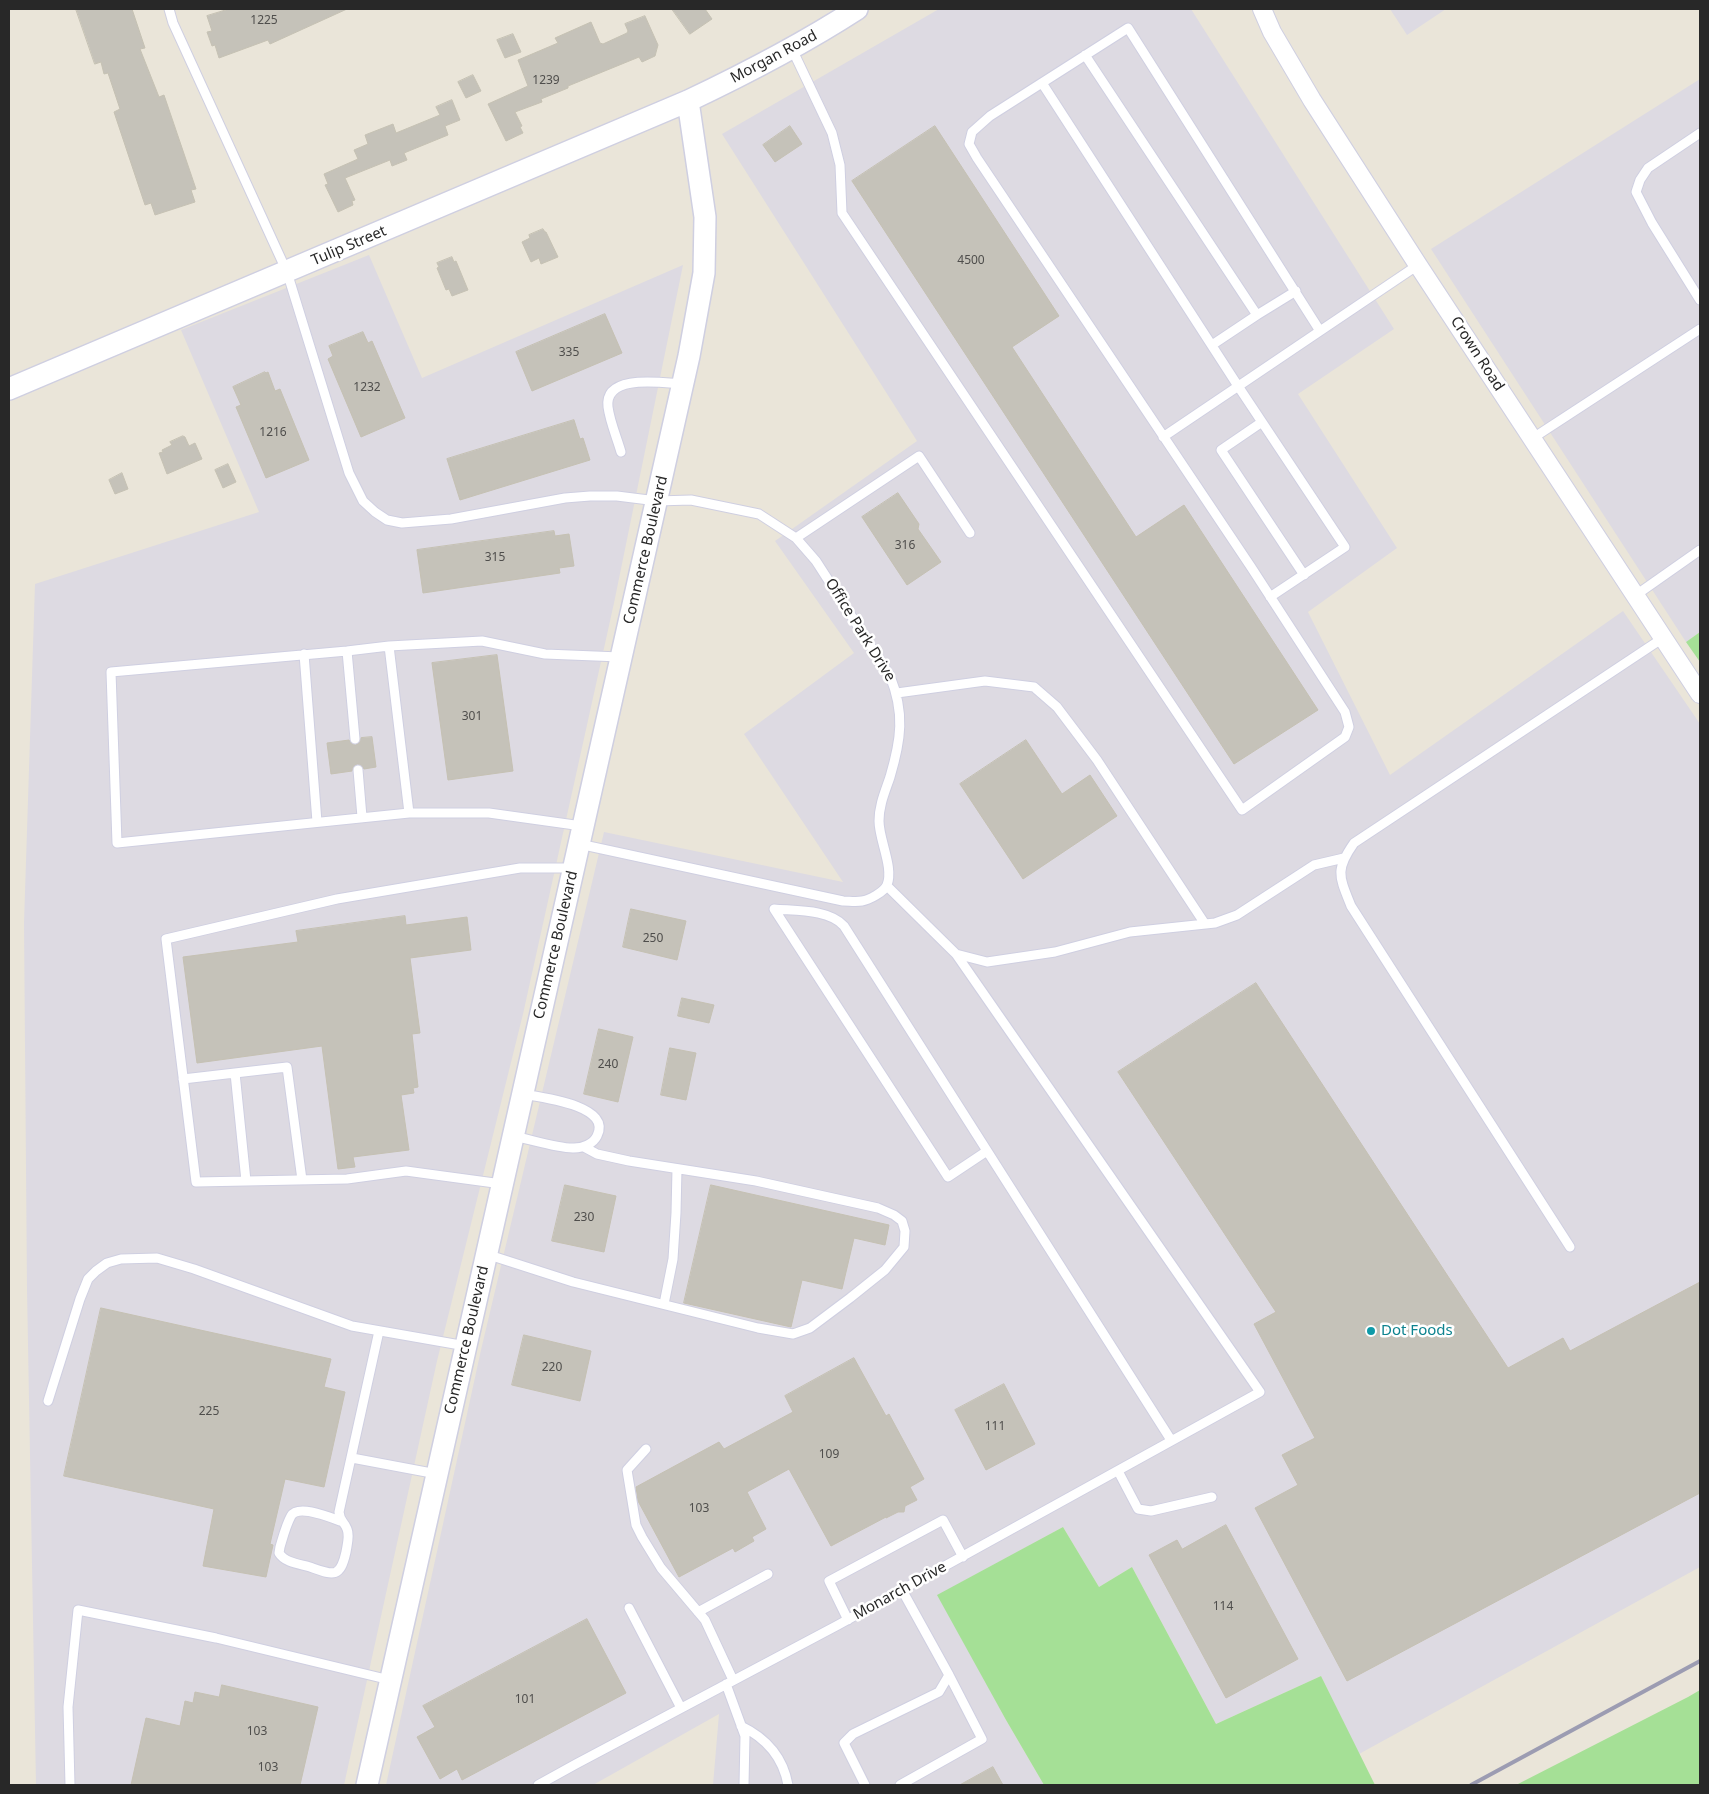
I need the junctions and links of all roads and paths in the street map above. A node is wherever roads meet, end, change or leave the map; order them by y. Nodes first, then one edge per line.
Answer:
1 (169, 9) edge
2 (177, 9) edge
3 (858, 9) edge
4 (1262, 9) edge
5 (173, 23) junction
6 (792, 49) junction
7 (1085, 56) junction
8 (1042, 83) junction
9 (688, 101) junction
10 (1700, 134) edge
11 (1418, 265) junction
12 (287, 272) junction
13 (1296, 292) junction
14 (1700, 300) edge
15 (1257, 315) junction
16 (1700, 329) edge
17 (1320, 331) junction
18 (1212, 345) junction
19 (683, 384) junction
20 (1238, 386) junction
21 (9, 390) edge
22 (1262, 422) junction
23 (1163, 437) junction
24 (1533, 438) junction
25 (621, 452) dead end
26 (657, 501) junction
27 (970, 534) dead end
28 (796, 538) junction
29 (1700, 550) edge
30 (1304, 575) junction
31 (1636, 595) junction
32 (1270, 597) junction
33 (1663, 638) junction
34 (389, 646) junction
35 (347, 651) junction
36 (304, 654) junction
37 (621, 657) junction
38 (897, 693) junction
39 (1700, 694) edge
40 (355, 739) dead end
41 (358, 770) dead end
42 (409, 813) junction
43 (362, 817) junction
44 (316, 822) junction
45 (581, 835) junction
46 (1344, 858) junction
47 (573, 868) junction
48 (887, 886) junction
49 (1205, 924) junction
50 (956, 954) junction
51 (235, 1073) junction
52 (183, 1079) junction
53 (522, 1094) junction
54 (513, 1136) junction
55 (584, 1147) junction
56 (987, 1151) junction
57 (676, 1169) junction
58 (302, 1180) junction
59 (246, 1181) junction
60 (502, 1184) junction
61 (1570, 1247) dead end
62 (486, 1254) junction
63 (664, 1304) junction
64 (379, 1331) junction
65 (466, 1346) junction
66 (48, 1401) dead end
67 (1171, 1440) junction
68 (646, 1449) dead end
69 (352, 1458) junction
70 (1118, 1471) junction
71 (437, 1474) junction
72 (1212, 1497) dead end
73 (340, 1520) junction
74 (963, 1557) junction
75 (768, 1574) dead end
76 (902, 1590) junction
77 (629, 1608) dead end
78 (698, 1612) junction
79 (848, 1620) junction
80 (949, 1675) junction
81 (391, 1680) junction
82 (730, 1682) junction
83 (681, 1708) junction
84 (741, 1726) junction
85 (70, 1785) edge
86 (367, 1785) edge
87 (538, 1785) edge
88 (744, 1785) edge
89 (788, 1785) edge
90 (865, 1785) edge
91 (900, 1785) edge

1 - 5 lane, Office Park Drive
2 - 5 lane
3 - 6 street, Morgan Road
4 - 11 street, Crown Road
5 - 12 lane, Office Park Drive
6 - 9 street, Morgan Road
6 - 32 lane
7 - 8 lane
7 - 13 lane
7 - 15 lane
8 - 18 lane
8 - 23 lane
9 - 12 street, Tulip Street
9 - 19 street, Commerce Boulevard
10 - 14 lane
11 - 17 lane
11 - 24 street, Crown Road
12 - 21 street, Tulip Street
12 - 26 lane, Office Park Drive
13 - 15 lane
13 - 17 lane
15 - 18 lane
16 - 24 lane
17 - 20 lane
18 - 20 lane
19 - 25 lane
19 - 26 street, Commerce Boulevard
20 - 22 lane
20 - 23 lane
22 - 30 lane
22 - 30 lane
23 - 32 lane
24 - 31 street, Crown Road
26 - 28 lane, Office Park Drive
26 - 37 street, Commerce Boulevard
27 - 28 lane
28 - 38 lane, Office Park Drive
29 - 31 lane
30 - 32 lane
31 - 33 street, Crown Road
33 - 39 street, Crown Road
33 - 46 lane
34 - 35 lane
34 - 37 lane
34 - 42 lane
35 - 36 lane
35 - 40 lane
36 - 44 lane
36 - 44 lane
37 - 45 street, Commerce Boulevard
38 - 48 lane, Office Park Drive
38 - 49 lane
41 - 43 lane
42 - 43 lane
42 - 45 lane
43 - 44 lane
45 - 47 street, Commerce Boulevard
45 - 48 lane
46 - 49 lane
46 - 61 lane
47 - 52 lane
47 - 53 street, Commerce Boulevard
48 - 50 lane
49 - 50 lane
50 - 67 lane, Monarch Drive
51 - 52 lane
51 - 58 lane
51 - 59 lane
52 - 59 lane
53 - 54 street, Commerce Boulevard
53 - 55 lane
54 - 55 lane
54 - 60 street, Commerce Boulevard
55 - 57 lane
56 - 56 lane
56 - 67 lane
57 - 63 lane
57 - 63 lane
58 - 59 lane
58 - 60 lane
60 - 62 street, Commerce Boulevard
62 - 63 lane
62 - 65 street, Commerce Boulevard
64 - 65 lane
64 - 66 lane
64 - 69 lane
65 - 71 street, Commerce Boulevard
67 - 70 lane, Monarch Drive
68 - 78 lane
69 - 71 lane
69 - 73 lane
70 - 72 lane
70 - 74 lane, Monarch Drive
71 - 81 street, Commerce Boulevard
73 - 73 lane
74 - 76 lane, Monarch Drive
74 - 79 lane
75 - 78 lane
76 - 79 lane, Monarch Drive
76 - 80 lane
77 - 83 lane
78 - 82 lane
79 - 82 lane, Monarch Drive
80 - 90 lane
80 - 91 lane
81 - 85 lane
81 - 86 street, Commerce Boulevard
82 - 83 lane, Monarch Drive
82 - 84 lane
83 - 87 lane, Monarch Drive
84 - 88 lane
84 - 89 lane

